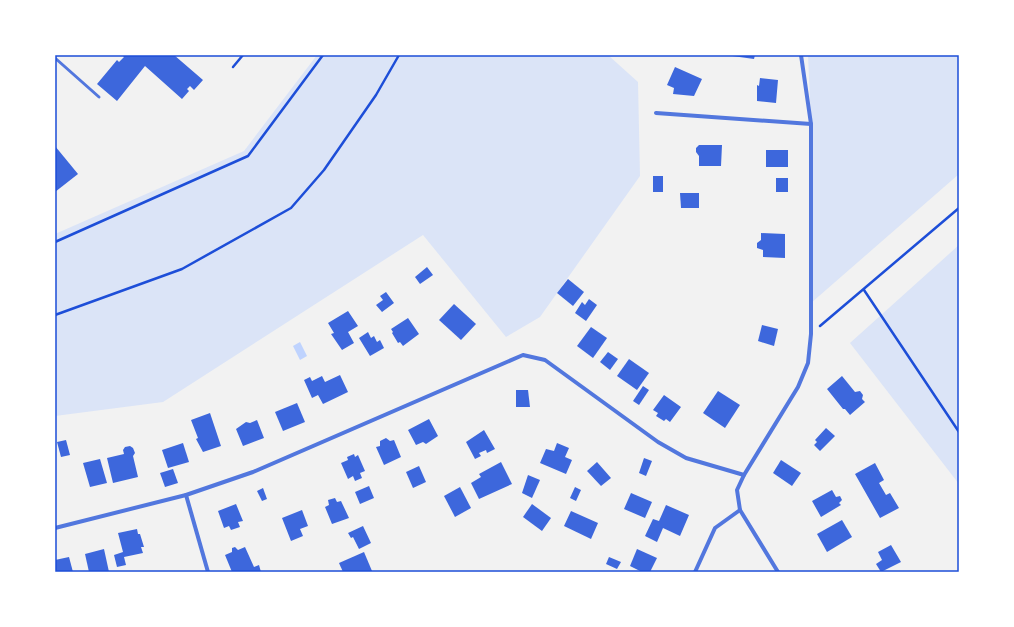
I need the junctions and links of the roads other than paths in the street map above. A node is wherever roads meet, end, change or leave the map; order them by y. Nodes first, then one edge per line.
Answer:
1 (801, 55) edge
2 (55, 58) edge
3 (99, 98) dead end
4 (656, 112) dead end
5 (811, 124) junction
6 (744, 475) junction
7 (186, 495) junction
8 (740, 510) junction
9 (55, 528) edge
10 (208, 572) edge
11 (695, 572) edge
12 (778, 572) edge

1 - 5 street
2 - 3 lane
4 - 5 street
5 - 6 street
6 - 7 street
6 - 8 street
7 - 9 street
7 - 10 street
8 - 11 street
8 - 12 street

